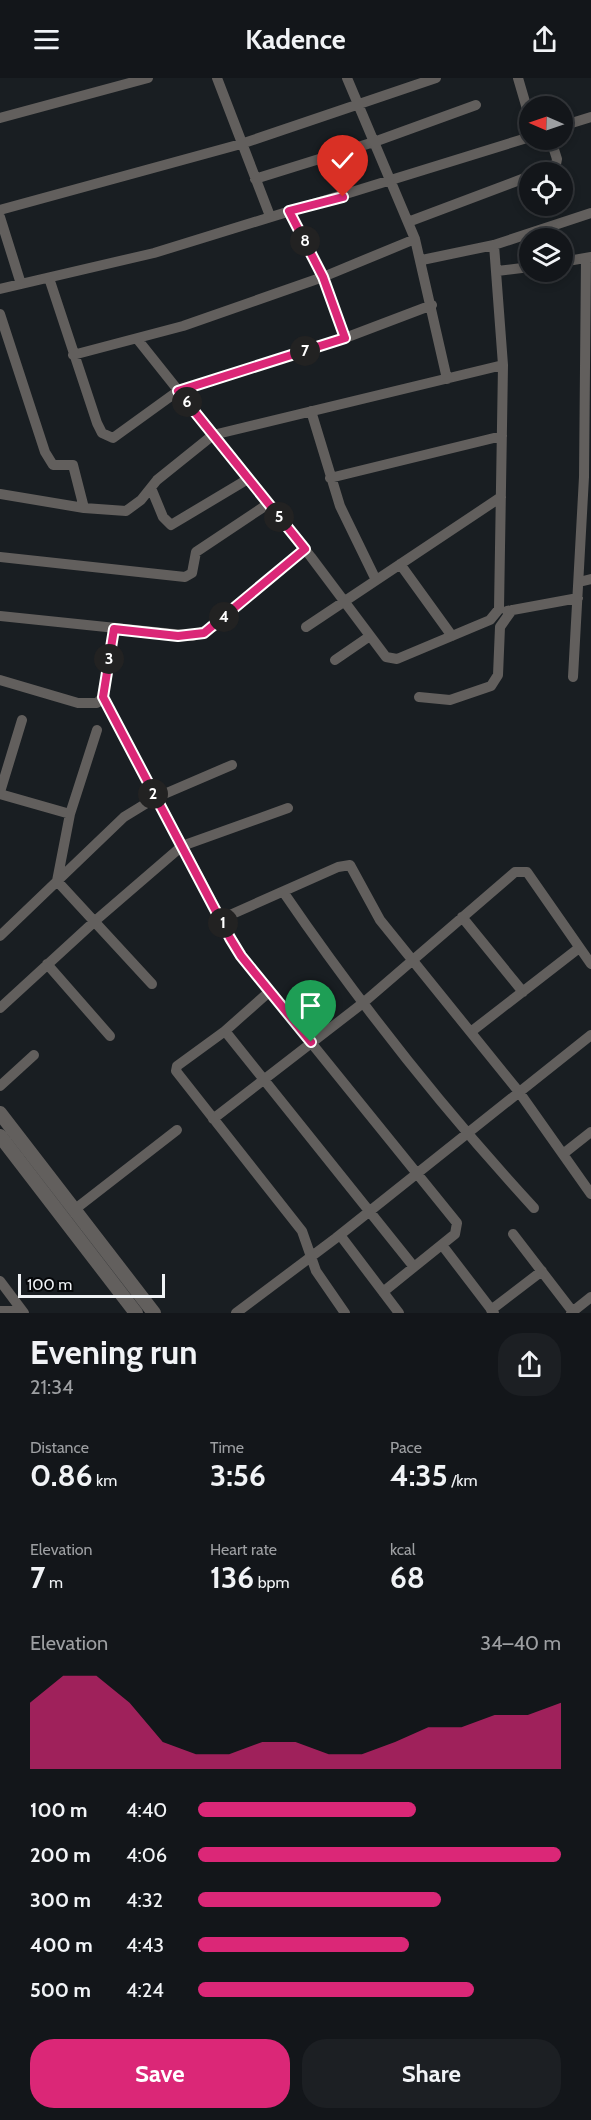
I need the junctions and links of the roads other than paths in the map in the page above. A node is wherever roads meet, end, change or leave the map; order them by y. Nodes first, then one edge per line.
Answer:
1 (148, 78) edge
2 (217, 78) edge
3 (347, 78) edge
4 (394, 78) edge
5 (436, 78) edge
6 (518, 78) edge
7 (399, 90) junction
8 (523, 96) edge
9 (358, 102) junction
10 (476, 105) dead end
11 (591, 117) edge
12 (0, 118) edge
13 (573, 123) edge
14 (519, 141) edge
15 (374, 142) junction
16 (241, 144) junction
17 (255, 179) junction
18 (519, 180) edge
19 (390, 182) junction
20 (0, 210) edge
21 (289, 211) junction
22 (591, 213) edge
23 (270, 216) junction
24 (0, 217) edge
25 (408, 222) junction
26 (415, 239) junction
27 (494, 245) junction
28 (588, 258) edge
29 (422, 260) junction
30 (573, 260) edge
31 (519, 268) edge
32 (497, 271) junction
33 (323, 277) junction
34 (49, 278) junction
35 (21, 284) junction
36 (0, 289) edge
37 (432, 305) junction
38 (0, 314) edge
39 (345, 338) junction
40 (138, 340) junction
41 (73, 355) junction
42 (503, 365) junction
43 (447, 379) junction
44 (178, 391) junction
45 (311, 411) junction
46 (213, 435) junction
47 (502, 436) junction
48 (330, 478) junction
49 (248, 479) junction
50 (587, 482) edge
51 (151, 488) junction
52 (0, 494) edge
53 (501, 497) junction
54 (268, 504) junction
55 (84, 508) junction
56 (305, 549) junction
57 (0, 557) edge
58 (400, 564) junction
59 (376, 579) junction
60 (591, 579) edge
61 (579, 582) junction
62 (578, 598) junction
63 (344, 600) junction
64 (512, 610) junction
65 (498, 613) junction
66 (0, 616) edge
67 (306, 627) dead end
68 (114, 629) junction
69 (370, 636) junction
70 (452, 636) junction
71 (335, 660) dead end
72 (573, 677) dead end
73 (0, 680) edge
74 (103, 697) junction
75 (419, 697) dead end
76 (22, 720) dead end
77 (97, 730) dead end
78 (232, 765) dead end
79 (0, 793) edge
80 (155, 798) junction
81 (288, 808) dead end
82 (70, 814) junction
83 (182, 846) junction
84 (57, 881) junction
85 (284, 893) junction
86 (462, 917) junction
87 (221, 919) junction
88 (95, 921) junction
89 (0, 936) edge
90 (579, 948) junction
91 (413, 959) junction
92 (47, 964) junction
93 (591, 964) edge
94 (152, 984) dead end
95 (270, 991) junction
96 (523, 992) junction
97 (363, 1003) junction
98 (0, 1008) edge
99 (225, 1031) junction
100 (472, 1031) junction
101 (591, 1035) edge
102 (111, 1036) dead end
103 (311, 1042) junction
104 (34, 1055) dead end
105 (263, 1080) junction
106 (0, 1086) edge
107 (519, 1092) junction
108 (0, 1113) edge
109 (213, 1119) junction
110 (177, 1130) dead end
111 (591, 1132) edge
112 (465, 1133) junction
113 (0, 1136) edge
114 (563, 1154) junction
115 (418, 1172) junction
116 (591, 1194) edge
117 (534, 1208) dead end
118 (74, 1209) junction
119 (368, 1212) junction
120 (513, 1234) dead end
121 (340, 1235) junction
122 (442, 1245) junction
123 (312, 1257) junction
124 (414, 1268) junction
125 (542, 1271) junction
126 (0, 1281) edge
127 (383, 1292) junction
128 (591, 1297) edge
129 (491, 1309) edge
130 (0, 1311) edge
131 (23, 1312) edge
132 (572, 1312) edge
133 (136, 1313) edge
134 (154, 1313) edge
135 (236, 1313) edge
136 (345, 1313) edge
137 (399, 1313) edge
138 (477, 1313) edge

1 - 12 street
2 - 16 street
3 - 9 street
4 - 7 street
5 - 7 street
6 - 8 street
7 - 9 street
9 - 15 street
9 - 16 street
10 - 15 street
11 - 13 street
14 - 19 street
15 - 17 street
15 - 19 street
16 - 17 street
16 - 20 street
17 - 23 street
18 - 25 street
19 - 21 street
19 - 25 street
20 - 24 street
21 - 23 street
21 - 33 street
22 - 27 street
23 - 34 street
24 - 35 street
25 - 26 street
26 - 29 street
26 - 33 street
27 - 29 street
27 - 32 street
28 - 30 street
28 - 50 street
29 - 37 street
31 - 32 street
32 - 42 street
33 - 39 street
33 - 40 street
34 - 35 street
34 - 41 street
35 - 36 street
37 - 39 street
37 - 43 street
38 - 55 street
39 - 44 street
40 - 41 street
40 - 44 street
41 - 44 street
42 - 43 street
42 - 47 street
43 - 45 street
44 - 46 street
45 - 46 street
45 - 48 street
46 - 49 street
46 - 51 street
47 - 48 street
47 - 53 street
48 - 59 street
49 - 51 street
49 - 54 street
50 - 61 street
51 - 55 street
52 - 55 street
53 - 58 street
53 - 65 street
54 - 56 street
54 - 57 street
56 - 63 street
56 - 68 street
58 - 59 street
58 - 70 street
59 - 63 street
60 - 61 street
61 - 62 street
62 - 64 street
62 - 72 street
63 - 67 street
63 - 69 street
64 - 65 street
64 - 75 street
65 - 70 street
66 - 68 street
68 - 74 street
69 - 70 street
69 - 71 street
73 - 74 street
74 - 80 street
76 - 79 street
77 - 82 street
78 - 80 street
79 - 82 street
80 - 83 street
80 - 84 street
81 - 83 street
82 - 84 street
83 - 87 street
83 - 88 street
84 - 88 street
84 - 89 street
85 - 87 street
85 - 91 street
85 - 97 street
86 - 90 street
86 - 91 street
86 - 96 street
87 - 95 street
88 - 92 street
88 - 94 street
90 - 93 street
90 - 96 street
91 - 97 street
91 - 100 street
92 - 98 street
92 - 102 street
95 - 99 street
95 - 103 street
96 - 100 street
97 - 103 street
97 - 112 street
99 - 105 street
99 - 109 street
100 - 107 street
101 - 107 street
103 - 105 street
103 - 115 street
104 - 106 street
105 - 109 street
105 - 119 street
107 - 112 street
107 - 114 street
108 - 118 street
109 - 123 street
110 - 118 street
111 - 114 street
112 - 115 street
112 - 117 street
113 - 133 street
114 - 116 street
115 - 119 street
115 - 122 street
118 - 134 street
119 - 121 street
119 - 124 street
120 - 125 street
121 - 123 street
121 - 127 street
122 - 124 street
122 - 129 street
123 - 135 street
123 - 136 street
124 - 127 street
125 - 129 street
125 - 132 street
126 - 131 street
127 - 137 street
128 - 132 street
129 - 138 street
130 - 131 street

